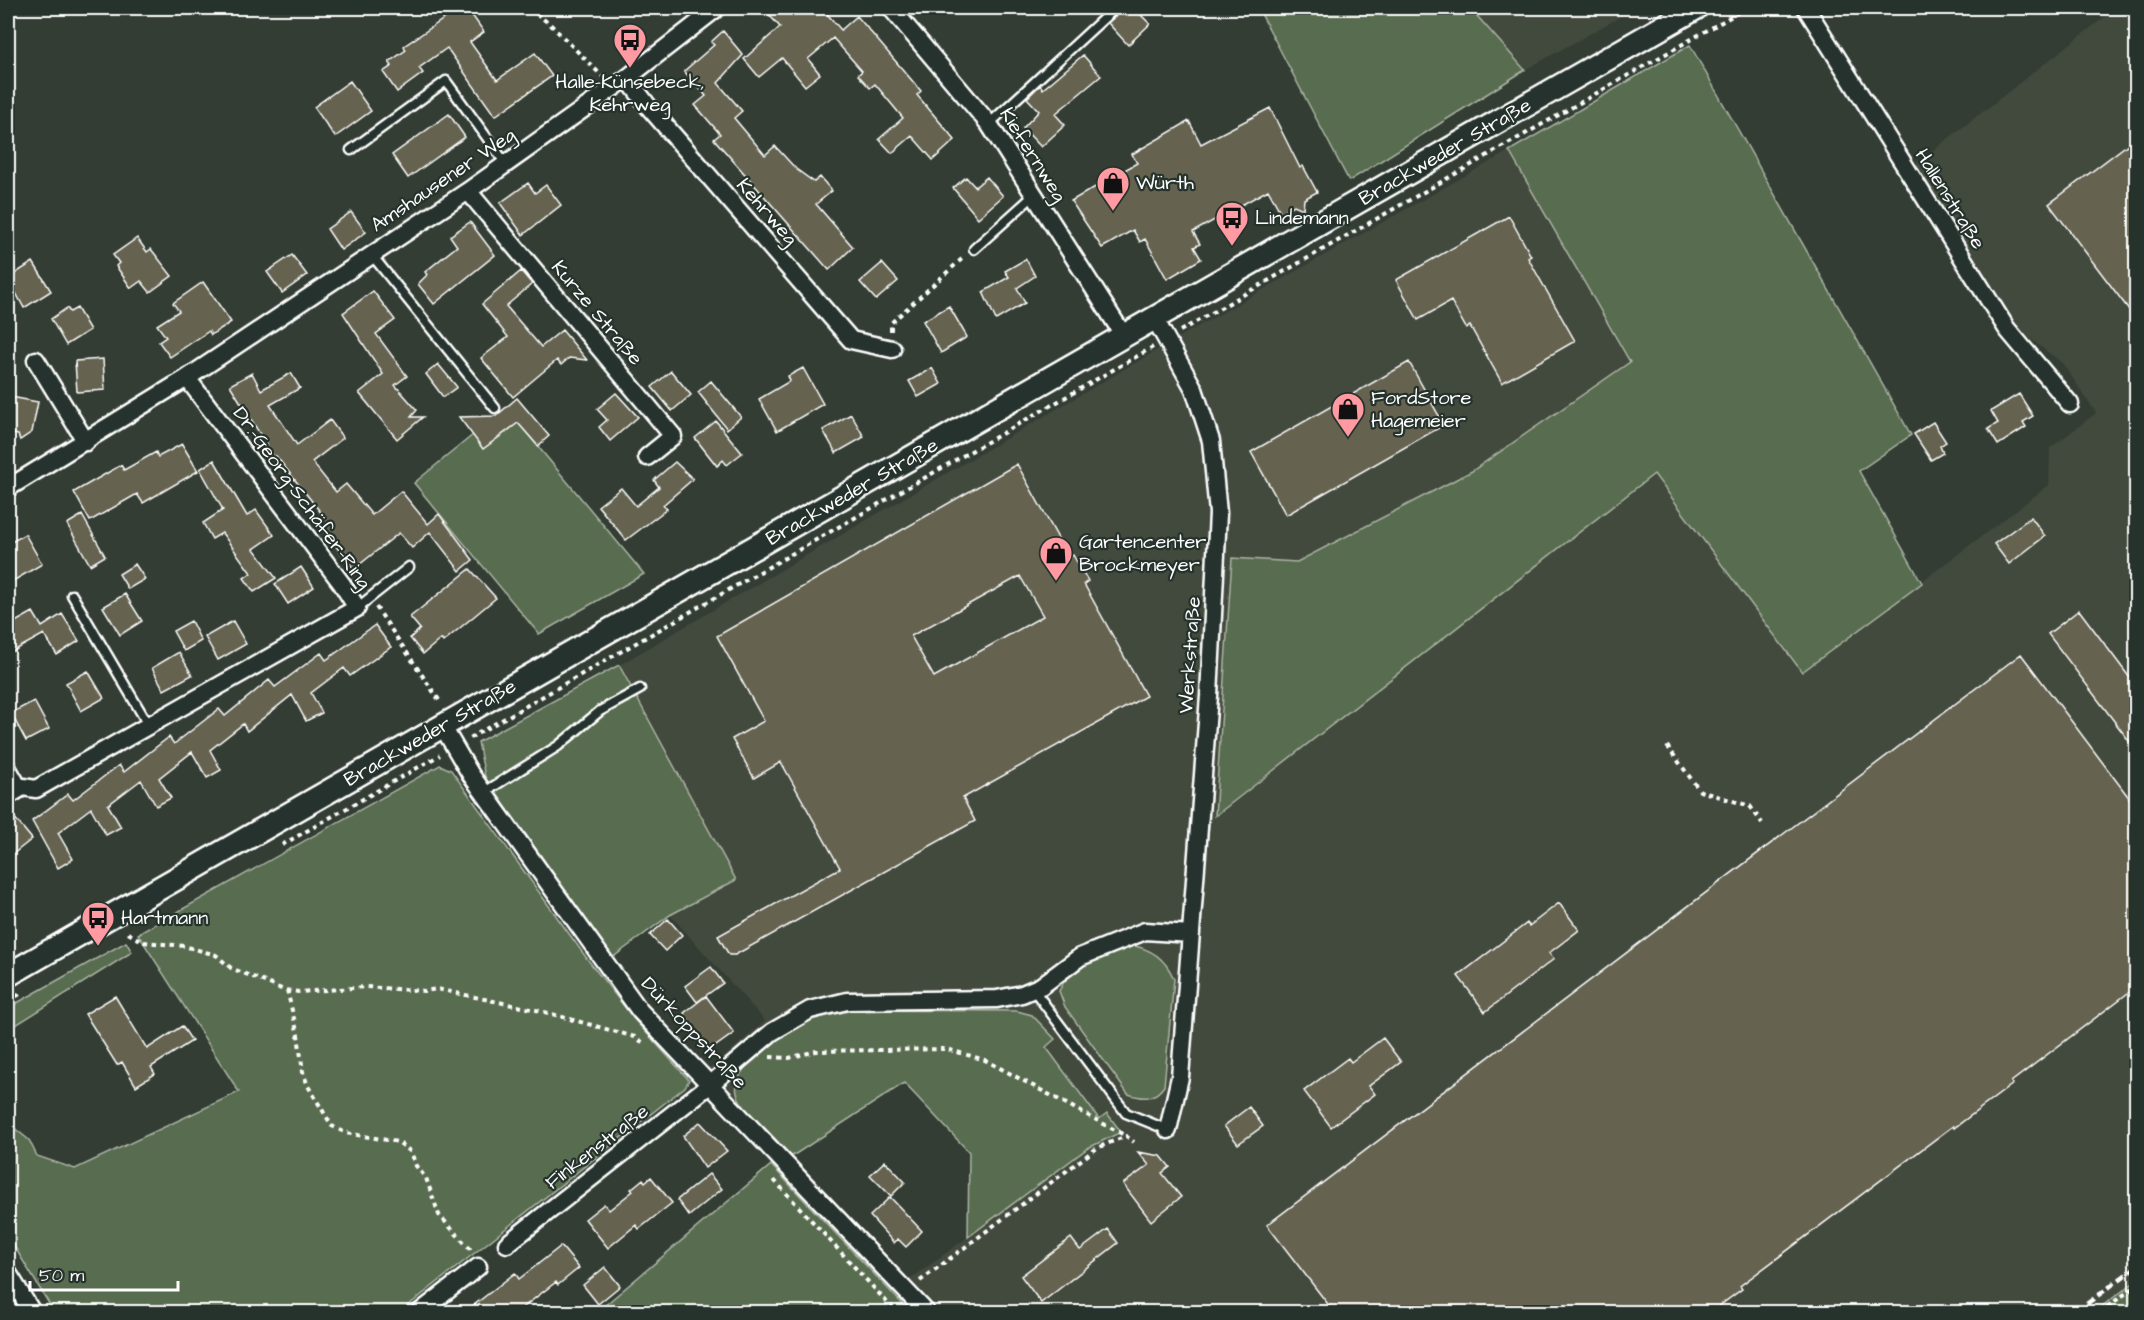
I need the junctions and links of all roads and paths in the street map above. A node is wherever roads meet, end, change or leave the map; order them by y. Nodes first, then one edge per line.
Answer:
1 (529, 8) edge
2 (717, 8) edge
3 (891, 8) edge
4 (1115, 8) edge
5 (1696, 8) edge
6 (1746, 8) edge
7 (1806, 8) edge
8 (627, 78) junction
9 (611, 88) junction
10 (989, 124) junction
11 (351, 150) dead end
12 (506, 164) junction
13 (468, 191) junction
14 (1033, 196) junction
15 (974, 249) joint
16 (370, 254) junction
17 (1155, 319) junction
18 (1189, 326) dead end
19 (1124, 336) junction
20 (892, 349) joint
21 (1137, 356) dead end
22 (36, 360) dead end
23 (187, 378) junction
24 (2070, 404) dead end
25 (495, 408) dead end
26 (87, 442) junction
27 (647, 457) dead end
28 (8, 488) edge
29 (409, 567) dead end
30 (72, 595) dead end
31 (363, 603) junction
32 (640, 689) dead end
33 (442, 704) dead end
34 (149, 727) junction
35 (443, 727) junction
36 (1667, 746) dead end
37 (455, 747) junction
38 (8, 760) edge
39 (23, 787) junction
40 (483, 793) junction
41 (8, 796) edge
42 (1762, 823) dead end
43 (273, 850) dead end
44 (136, 928) dead end
45 (128, 933) junction
46 (1191, 934) junction
47 (118, 938) dead end
48 (8, 975) edge
49 (1034, 989) junction
50 (287, 990) junction
51 (25, 991) dead end
52 (8, 1001) edge
53 (652, 1051) dead end
54 (742, 1057) junction
55 (712, 1083) junction
56 (1168, 1130) joint
57 (1126, 1136) junction
58 (1134, 1142) dead end
59 (781, 1158) junction
60 (507, 1244) dead end
61 (477, 1261) joint
62 (8, 1273) edge
63 (2136, 1286) edge
64 (908, 1293) junction
65 (32, 1312) edge
66 (420, 1312) edge
67 (896, 1312) edge
68 (926, 1312) edge
69 (2100, 1312) edge

1 - 9 path
2 - 8 street, Amshausener Weg
3 - 10 street, Kiefernweg
4 - 10 lane
5 - 17 street, Brackweder Straße
6 - 18 path
7 - 24 street, Hallenstraße
8 - 9 street, Amshausener Weg
8 - 20 street, Kehrweg
9 - 12 street, Amshausener Weg
10 - 14 street, Kiefernweg
11 - 12 lane
12 - 13 street, Amshausener Weg
13 - 16 street, Amshausener Weg
13 - 27 street, Kurze Straße
14 - 15 lane
14 - 19 street, Kiefernweg
15 - 20 path
16 - 23 street, Amshausener Weg
16 - 25 lane
17 - 19 street, Brackweder Straße
17 - 46 street, Werkstraße
19 - 35 street, Brackweder Straße
21 - 37 path
22 - 26 street
23 - 26 street
23 - 31 street, Dr.-Georg-Schäfer-Ring
26 - 28 street
29 - 31 lane
30 - 34 lane
31 - 33 path
31 - 34 street, Dr.-Georg-Schäfer-Ring
32 - 40 lane
34 - 39 street, Dr.-Georg-Schäfer-Ring
35 - 37 street, Dürkoppstraße
35 - 48 street, Brackweder Straße
36 - 42 path
37 - 40 street, Dürkoppstraße
37 - 43 path
38 - 39 lane
39 - 41 street, Dr.-Georg-Schäfer-Ring
40 - 55 street, Dürkoppstraße
44 - 45 path
45 - 47 path
45 - 50 path
46 - 49 street
46 - 56 street, Werkstraße
49 - 54 street
49 - 56 lane
50 - 53 path
50 - 61 path
51 - 52 path
54 - 55 street
54 - 57 path
55 - 59 street, Dürkoppstraße
55 - 60 street, Finkenstraße
57 - 58 path
57 - 64 path
59 - 64 street, Dürkoppstraße
59 - 67 path
61 - 66 street
62 - 65 street
63 - 69 path
64 - 67 path
64 - 68 street, Dürkoppstraße

